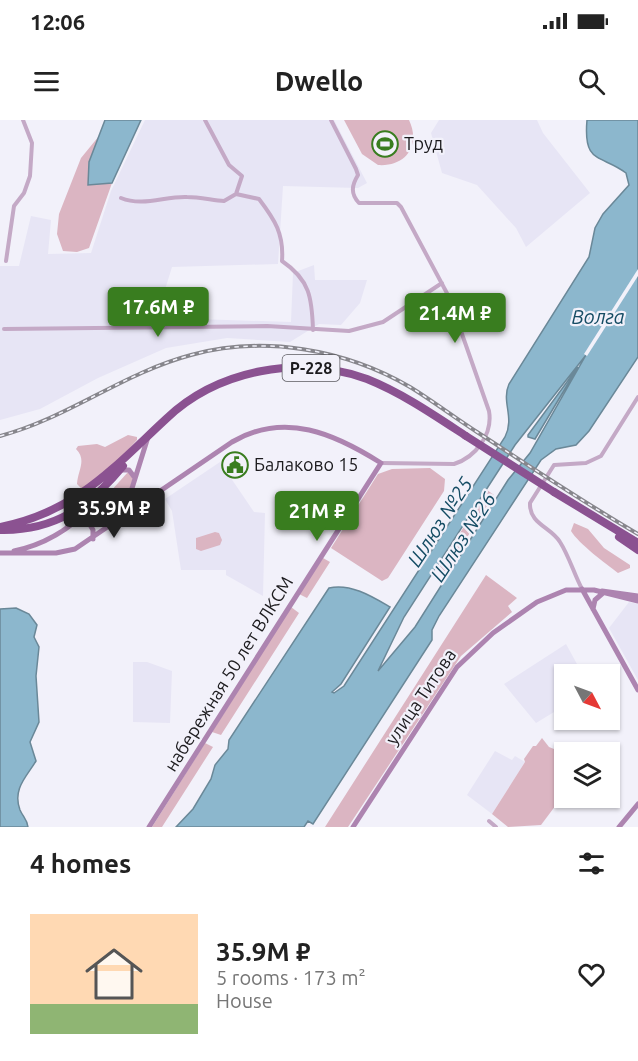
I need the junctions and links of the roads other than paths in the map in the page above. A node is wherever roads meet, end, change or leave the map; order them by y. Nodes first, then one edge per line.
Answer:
1 (23, 120) edge
2 (205, 120) edge
3 (331, 120) edge
4 (236, 194) junction
5 (122, 198) dead end
6 (6, 261) dead end
7 (442, 284) junction
8 (3, 329) dead end
9 (313, 330) junction
10 (638, 397) edge
11 (149, 436) junction
12 (381, 464) junction
13 (116, 470) junction
14 (135, 480) junction
15 (110, 483) junction
16 (129, 500) junction
17 (140, 506) junction
18 (584, 511) junction
19 (41, 514) junction
20 (122, 519) junction
21 (77, 520) junction
22 (44, 526) junction
23 (0, 528) edge
24 (93, 539) junction
25 (42, 542) junction
26 (638, 543) edge
27 (638, 550) edge
28 (0, 553) edge
29 (43, 554) junction
30 (582, 589) junction
31 (594, 590) junction
32 (603, 594) junction
33 (638, 596) edge
34 (638, 601) edge
35 (593, 611) junction
36 (638, 690) edge
37 (638, 804) edge
38 (489, 821) dead end
39 (149, 827) edge
40 (353, 827) edge
41 (496, 827) edge
42 (619, 827) edge

1 - 6 street
2 - 4 street
3 - 7 street
4 - 5 street
4 - 9 street
7 - 9 street
7 - 12 street
8 - 9 street
10 - 30 street
11 - 13 highway, Р-228
11 - 14 street
11 - 18 highway, Р-228, bridge
12 - 17 street
12 - 39 street, набережная 50 лет ВЛКСМ
13 - 14 street
13 - 15 highway, Р-228
13 - 19 highway, Р-228
14 - 16 street
15 - 21 street
15 - 22 highway, Р-228
16 - 17 street
16 - 20 street
17 - 20 street
18 - 26 highway, Р-228
18 - 27 highway, Р-228
19 - 22 highway
19 - 23 highway, Р-228
20 - 24 street
21 - 24 street
21 - 25 street
22 - 23 highway, Р-228
24 - 29 street
25 - 28 street
25 - 29 street
28 - 29 street
30 - 31 street, улица Титова
30 - 35 street
30 - 40 street, улица Титова
31 - 32 street, улица Титова
31 - 33 street
32 - 34 street, улица Титова
32 - 35 street
35 - 36 street
37 - 42 street
38 - 41 street

